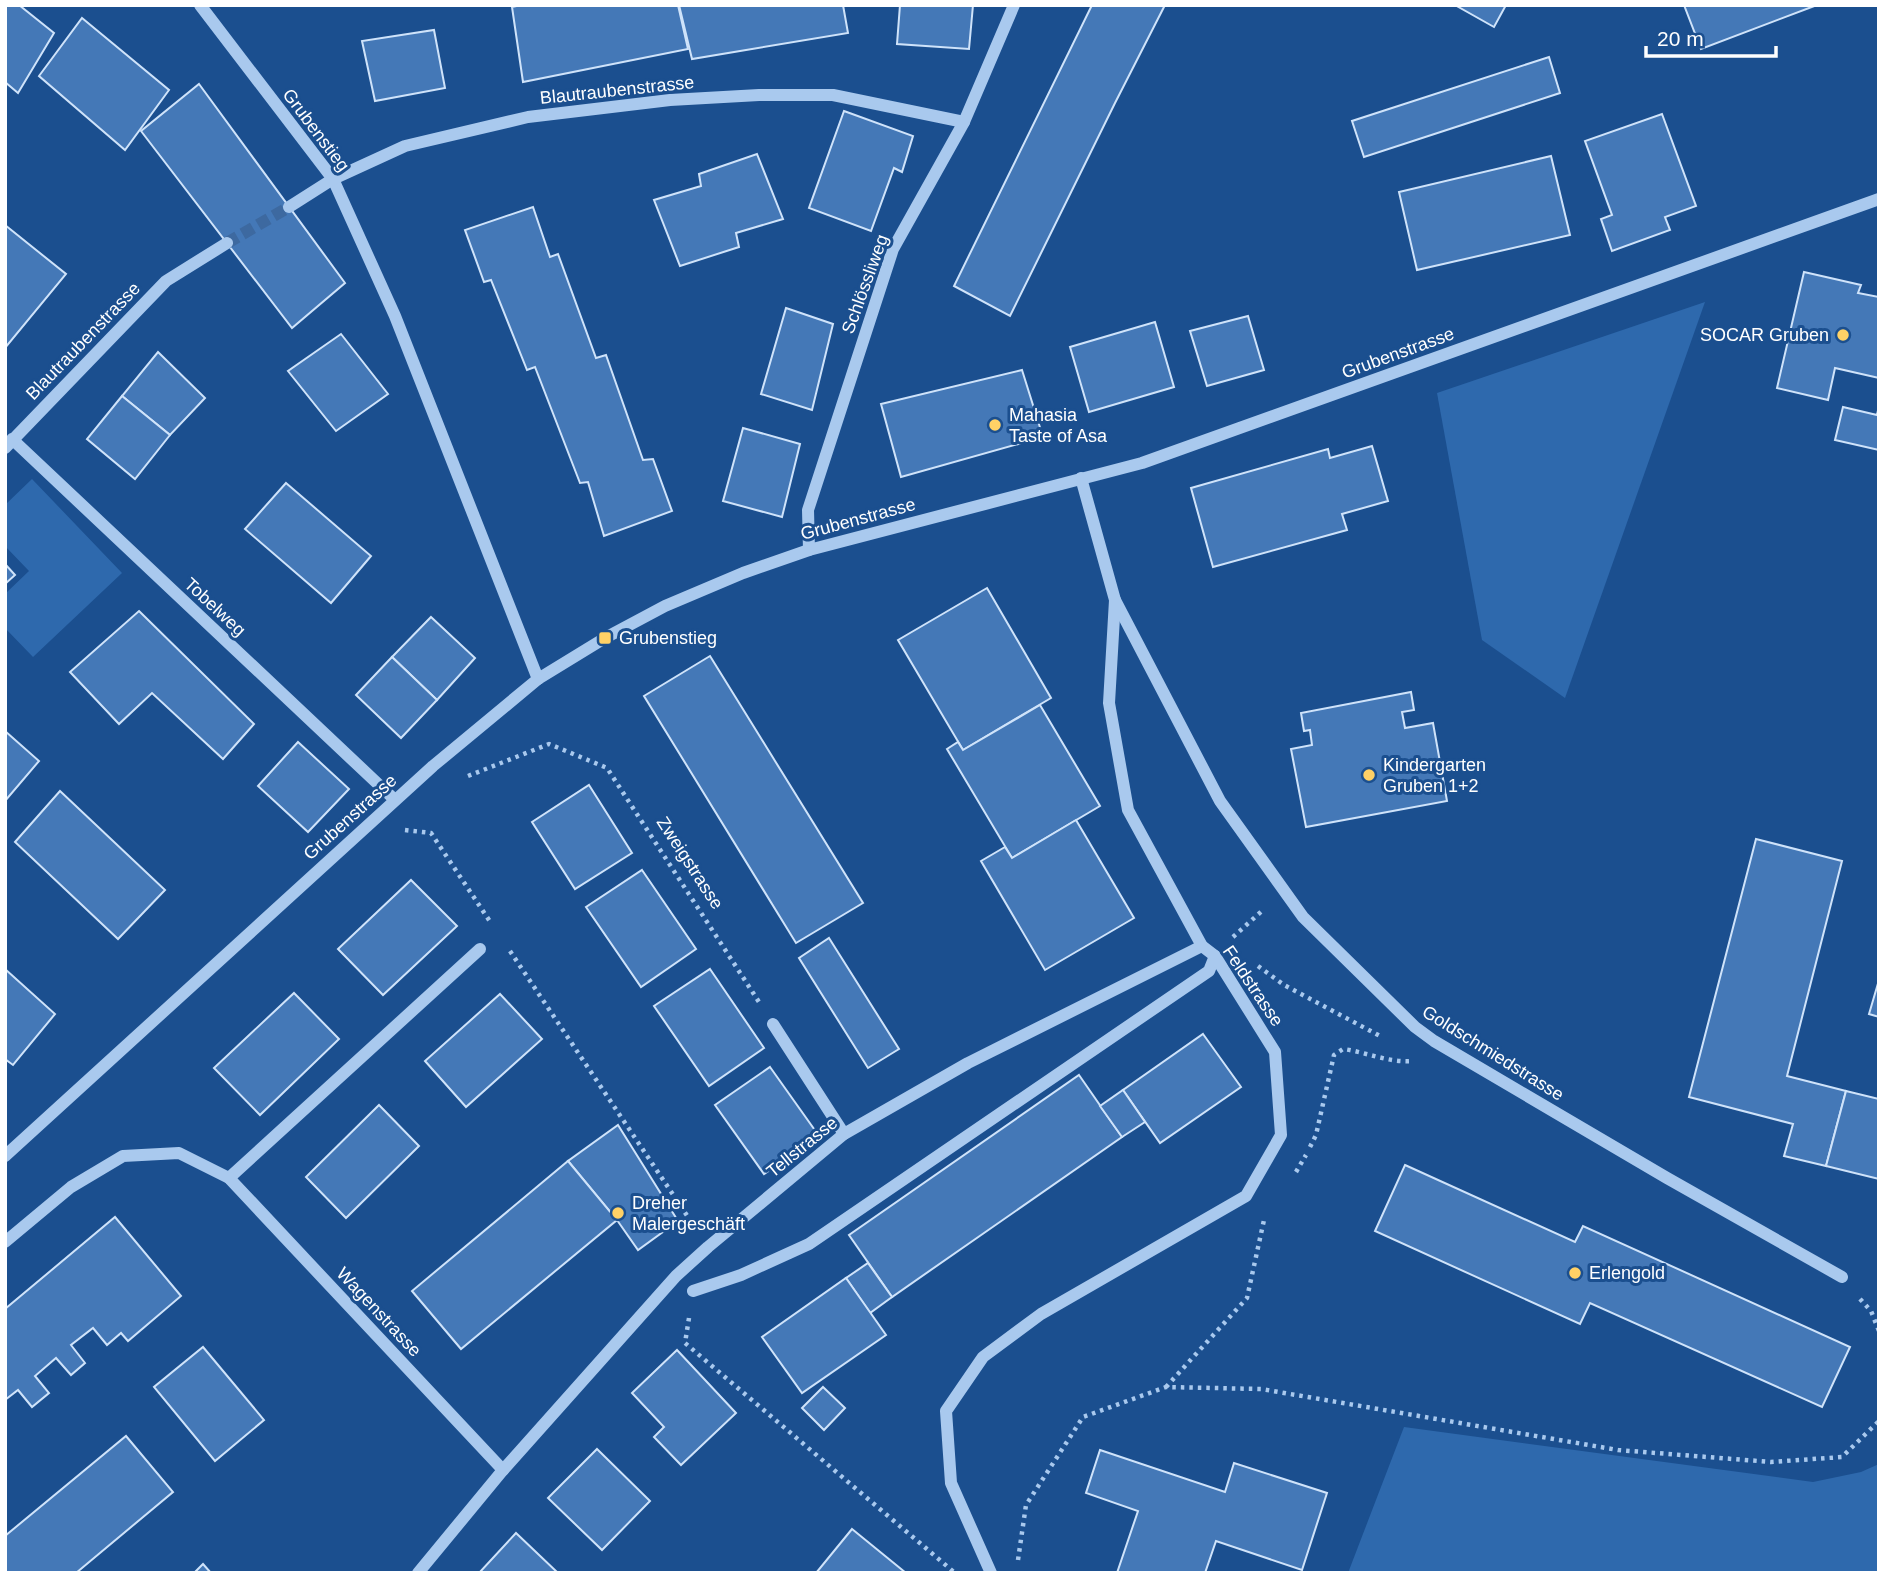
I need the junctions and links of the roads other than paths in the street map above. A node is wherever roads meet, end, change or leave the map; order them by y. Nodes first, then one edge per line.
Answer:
1 (200, 5) edge
2 (1014, 5) edge
3 (964, 122) junction
4 (333, 179) junction
5 (1879, 199) edge
6 (289, 207) tunnel mouth
7 (228, 243) tunnel mouth
8 (9, 444) edge
9 (1081, 478) junction
10 (809, 550) junction
11 (1115, 600) junction
12 (538, 679) junction
13 (395, 800) junction
14 (1202, 946) junction
15 (480, 949) dead end
16 (1215, 956) junction
17 (773, 1024) road end
18 (844, 1134) junction
19 (5, 1156) edge
20 (229, 1178) junction
21 (5, 1242) edge
22 (1842, 1277) road end
23 (693, 1291) road end
24 (503, 1470) junction
25 (418, 1573) edge
26 (990, 1573) edge

1 - 4 street, Grubenstieg
2 - 3 street, Schlössliweg
3 - 4 street, Blautraubenstrasse
3 - 10 street, Schlössliweg
4 - 6 street, Blautraubenstrasse
4 - 12 street, Grubenstieg
5 - 9 street, Grubenstrasse
7 - 8 street, Blautraubenstrasse
8 - 13 street, Tobelweg
9 - 10 street, Grubenstrasse
9 - 11 street, Feldstrasse
10 - 12 street, Grubenstrasse
11 - 14 street, Feldstrasse
11 - 22 street, Goldschmiedstrasse
12 - 13 street, Grubenstrasse
13 - 19 street, Grubenstrasse
14 - 16 street, Feldstrasse
14 - 18 street, Tellstrasse
15 - 20 street
16 - 23 street
16 - 26 street, Feldstrasse
17 - 18 street
18 - 24 street, Tellstrasse
20 - 21 street, Wagenstrasse
20 - 24 street, Wagenstrasse
24 - 25 street, Tellstrasse

